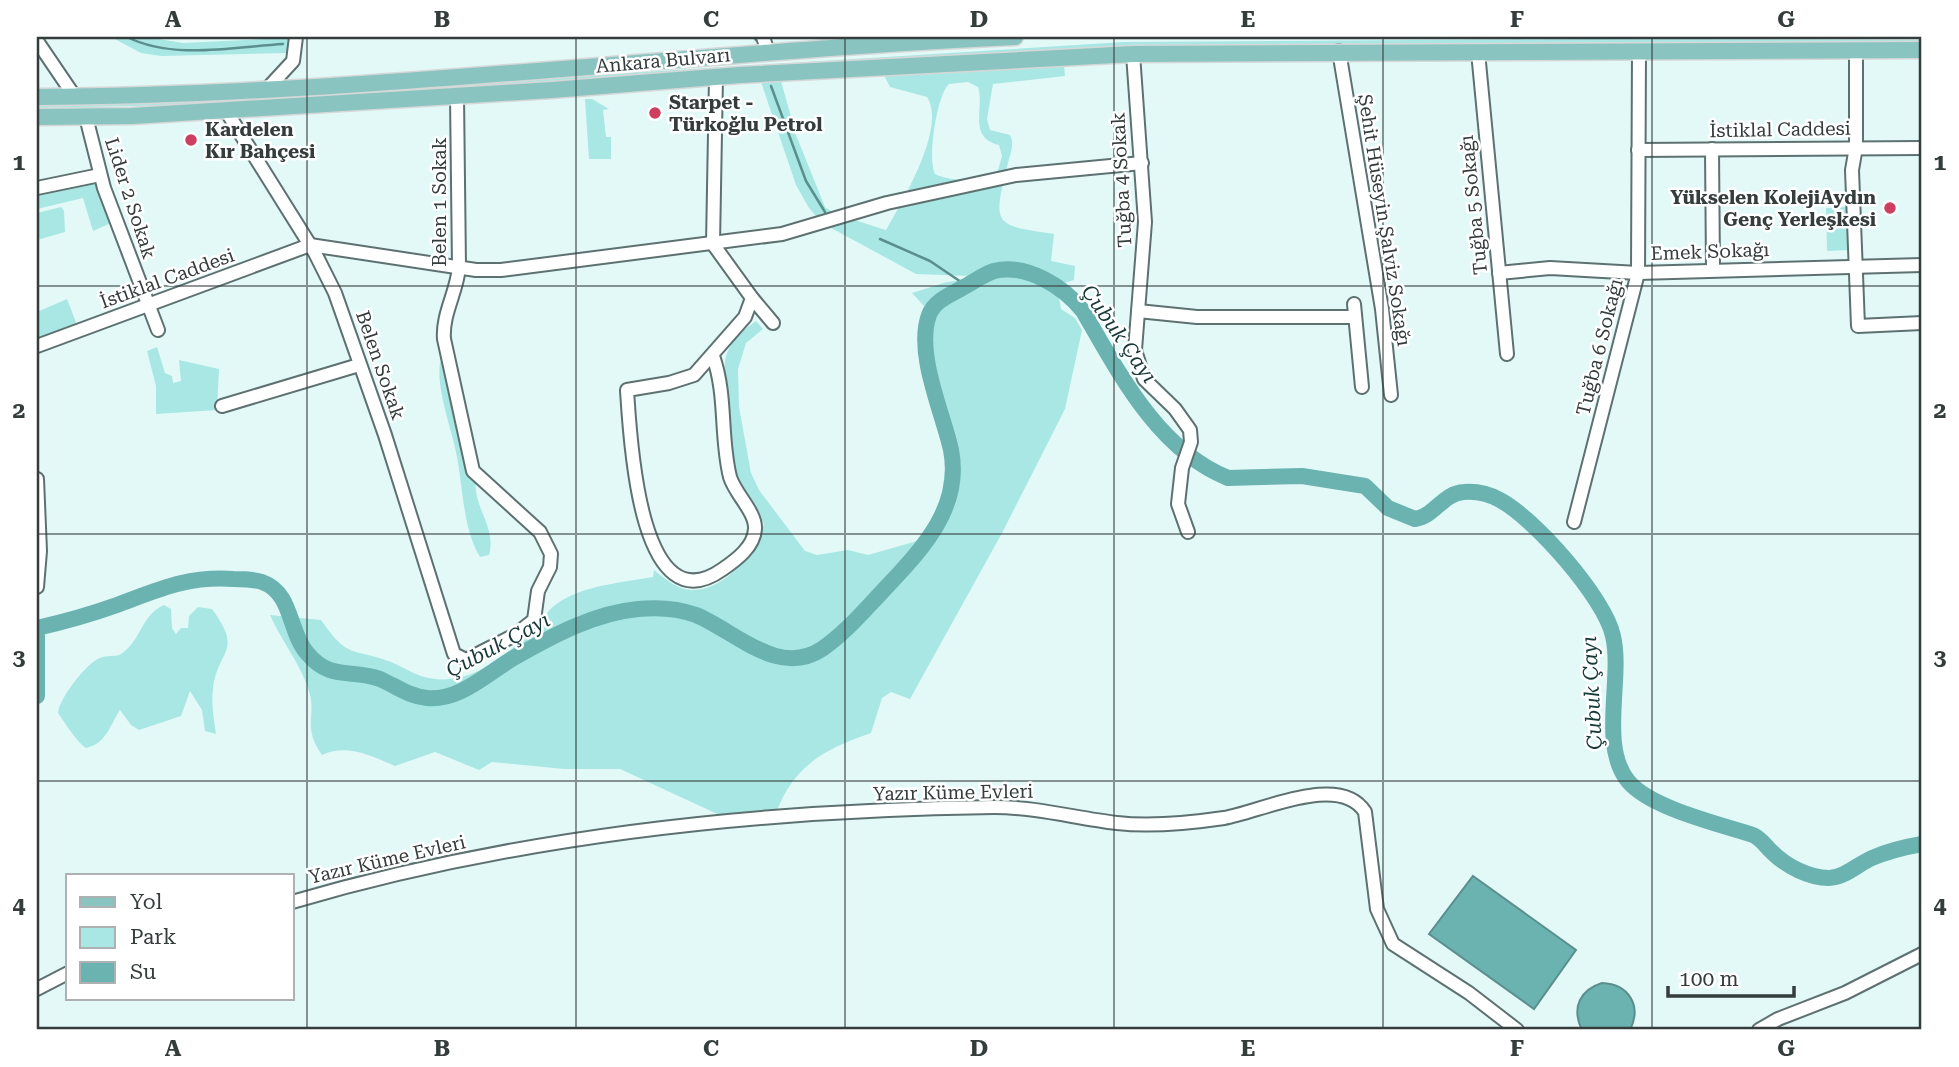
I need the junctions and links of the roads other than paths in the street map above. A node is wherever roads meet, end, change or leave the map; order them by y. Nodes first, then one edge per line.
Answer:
1 (296, 37) edge
2 (1015, 37) edge
3 (37, 41) edge
4 (881, 41) edge
5 (765, 44) edge
6 (1922, 50) edge
7 (1339, 51) junction
8 (1856, 51) junction
9 (1478, 52) junction
10 (1639, 52) junction
11 (1133, 54) junction
12 (716, 77) junction
13 (268, 88) junction
14 (457, 96) junction
15 (37, 97) edge
16 (75, 97) junction
17 (225, 109) junction
18 (37, 117) edge
19 (86, 117) junction
20 (1856, 147) junction
21 (1922, 148) edge
22 (1712, 149) junction
23 (1638, 150) junction
24 (1142, 163) junction
25 (100, 175) junction
26 (37, 188) edge
27 (713, 244) junction
28 (310, 245) junction
29 (1922, 265) edge
30 (1854, 266) junction
31 (459, 267) junction
32 (1713, 269) junction
33 (1499, 273) junction
34 (1638, 273) junction
35 (752, 298) junction
36 (148, 306) junction
37 (1138, 311) junction
38 (773, 323) dead end
39 (1922, 323) edge
40 (158, 330) dead end
41 (37, 346) edge
42 (1507, 354) dead end
43 (713, 356) junction
44 (359, 365) junction
45 (1362, 387) dead end
46 (1391, 395) dead end
47 (222, 406) dead end
48 (37, 479) edge
49 (1574, 522) dead end
50 (1188, 532) dead end
51 (37, 587) edge
52 (454, 654) joint
53 (294, 901) edge
54 (1922, 954) edge
55 (66, 974) edge
56 (37, 989) edge
57 (1517, 1030) edge
58 (1759, 1030) edge

1 - 13 street
2 - 4 main road, Ankara Bulvarı
3 - 16 street
4 - 5 main road, Ankara Bulvarı
5 - 13 main road, Ankara Bulvarı
6 - 8 main road, Ankara Bulvarı
7 - 9 main road, Ankara Bulvarı
7 - 11 main road, Ankara Bulvarı
7 - 46 street, Şehit Hüseyin Şalviz Sokağı
8 - 10 main road, Ankara Bulvarı
8 - 20 street
9 - 10 main road, Ankara Bulvarı
9 - 33 street, Tuğba 5 Sokağı
10 - 23 street, Tuğba 6 Sokağı
11 - 12 main road, Ankara Bulvarı
11 - 24 street, Tuğba 4 Sokak
12 - 14 main road, Ankara Bulvarı
12 - 27 street
13 - 16 main road, Ankara Bulvarı
14 - 17 main road, Ankara Bulvarı
14 - 31 street, Belen 1 Sokak
15 - 16 main road, Ankara Bulvarı
17 - 19 main road, Ankara Bulvarı
17 - 28 street, Belen Sokak
18 - 19 main road, Ankara Bulvarı
19 - 25 street, Lider 2 Sokak
20 - 21 street, İstiklal Caddesi
20 - 22 street, İstiklal Caddesi
20 - 30 street
22 - 23 street, İstiklal Caddesi
22 - 32 street
23 - 34 street, Tuğba 6 Sokağı
24 - 27 street
24 - 37 street, Tuğba 4 Sokak
25 - 26 street
25 - 36 street, Lider 2 Sokak
27 - 31 street
27 - 35 street
28 - 31 street
28 - 36 street, İstiklal Caddesi
28 - 44 street, Belen Sokak
29 - 30 street, Emek Sokağı
30 - 32 street, Emek Sokağı
30 - 39 street
31 - 52 street, Belen 1 Sokak
32 - 34 street, Emek Sokağı
33 - 34 street, Emek Sokağı
33 - 42 street, Tuğba 5 Sokağı
34 - 49 street, Tuğba 6 Sokağı
35 - 38 street
35 - 43 street
36 - 40 street, Lider 2 Sokak
36 - 41 street, İstiklal Caddesi
37 - 45 street
37 - 50 street, Tuğba 4 Sokak
43 - 43 street
44 - 47 street
44 - 52 street, Belen Sokak
48 - 51 street
53 - 57 street, Yazır Küme Evleri
54 - 58 street
55 - 56 street

